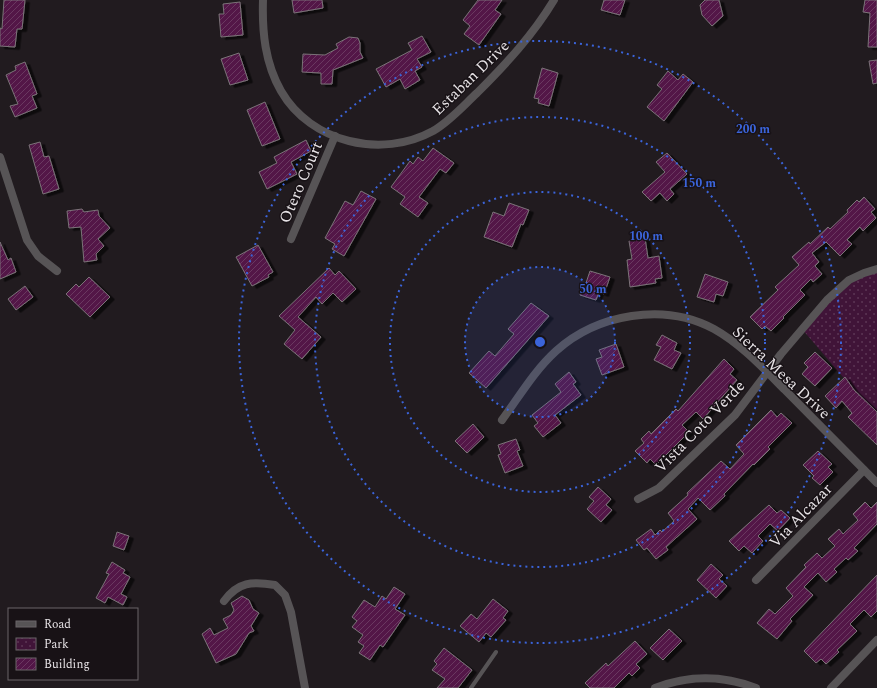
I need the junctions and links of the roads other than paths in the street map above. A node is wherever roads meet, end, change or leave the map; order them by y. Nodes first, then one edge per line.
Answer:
1 (263, 0) edge
2 (554, 0) edge
3 (335, 136) junction
4 (0, 157) edge
5 (291, 239) dead end
6 (877, 269) edge
7 (57, 271) dead end
8 (768, 373) junction
9 (502, 420) dead end
10 (864, 470) junction
11 (877, 483) edge
12 (638, 499) dead end
13 (756, 580) dead end
14 (224, 601) dead end
15 (877, 640) edge
16 (496, 652) dead end
17 (305, 688) edge
18 (471, 688) edge
19 (655, 688) edge
20 (756, 688) edge
21 (831, 688) edge

1 - 3 street, Estaban Drive
2 - 3 street, Estaban Drive
3 - 5 street, Otero Court
4 - 7 street
6 - 8 street, Vista Coto Verde
8 - 9 street, Sierra Mesa Drive
8 - 10 street, Sierra Mesa Drive
8 - 12 street, Vista Coto Verde
10 - 11 street, Sierra Mesa Drive
10 - 13 street, Via Alcazar
14 - 17 street
15 - 21 street
16 - 18 lane
19 - 20 street

